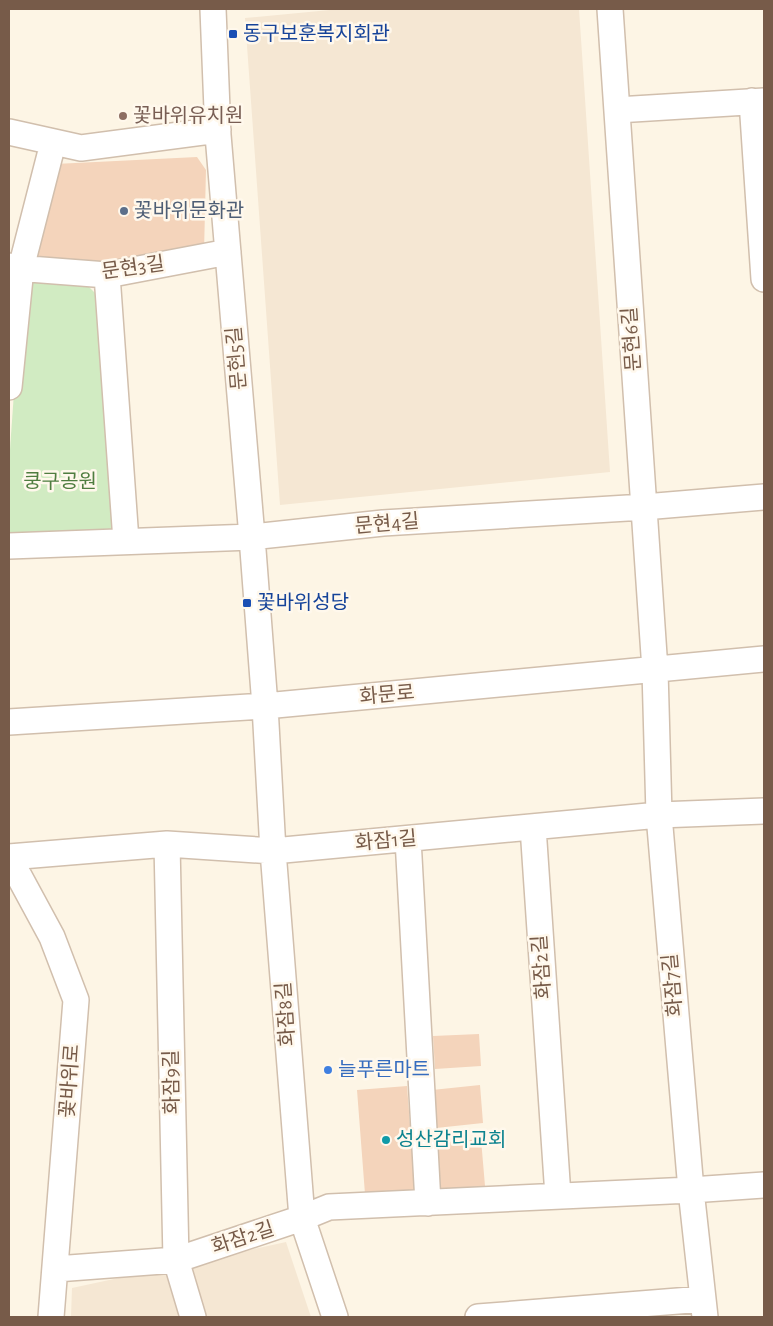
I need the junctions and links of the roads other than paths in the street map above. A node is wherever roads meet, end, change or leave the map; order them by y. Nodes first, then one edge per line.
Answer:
1 (213, 9) edge
2 (610, 9) edge
3 (758, 101) edge
4 (617, 110) junction
5 (218, 130) junction
6 (9, 132) edge
7 (53, 143) junction
8 (228, 252) junction
9 (15, 267) edge
10 (108, 275) junction
11 (764, 279) edge
12 (9, 388) edge
13 (764, 497) edge
14 (644, 507) junction
15 (252, 537) junction
16 (126, 541) junction
17 (9, 546) edge
18 (764, 659) edge
19 (655, 670) junction
20 (265, 706) junction
21 (9, 722) edge
22 (764, 811) edge
23 (659, 815) junction
24 (533, 827) junction
25 (408, 839) junction
26 (167, 844) junction
27 (273, 852) junction
28 (9, 859) edge
29 (764, 1185) edge
30 (691, 1190) junction
31 (558, 1196) junction
32 (428, 1203) junction
33 (302, 1218) junction
34 (176, 1260) junction
35 (56, 1268) junction
36 (704, 1308) edge
37 (566, 1314) edge
38 (51, 1317) edge
39 (193, 1317) edge
40 (334, 1317) edge
41 (478, 1317) edge

1 - 5 street, 문현5길
2 - 4 street, 문현6길
3 - 4 street
3 - 11 street
4 - 14 street, 문현6길
5 - 7 street
5 - 8 street, 문현5길
6 - 7 street
7 - 9 street
8 - 10 street, 문현3길
8 - 15 street, 문현5길
9 - 10 street, 문현3길
9 - 12 street
10 - 16 street
13 - 14 street, 문현4길
14 - 15 street, 문현4길
14 - 19 street, 문현6길
15 - 16 street, 문현4길
15 - 20 street, 문현5길
16 - 17 street, 문현4길
18 - 19 street, 화문로
19 - 20 street, 화문로
19 - 23 street, 화잠7길
20 - 21 street, 화문로
20 - 27 street, 화잠8길
22 - 23 street, 화잠1길
23 - 24 street, 화잠1길
23 - 30 street, 화잠7길
24 - 25 street, 화잠1길
24 - 31 street, 화잠2길
25 - 27 street, 화잠1길
25 - 32 street
26 - 27 street, 화잠1길
26 - 28 street, 화잠1길
26 - 34 street, 화잠9길
27 - 33 street, 화잠8길
28 - 35 street, 꽃바위로
29 - 30 street, 화잠2길
30 - 31 street, 화잠2길
30 - 36 street, 화잠7길
31 - 32 street, 화잠2길
32 - 33 street, 화잠2길
33 - 34 street, 화잠2길
33 - 40 street, 화잠8길
34 - 35 street, 화잠2길
34 - 39 street, 화잠9길
35 - 38 street, 꽃바위로
36 - 37 street, 화잠7길
37 - 41 street, 화잠7길

